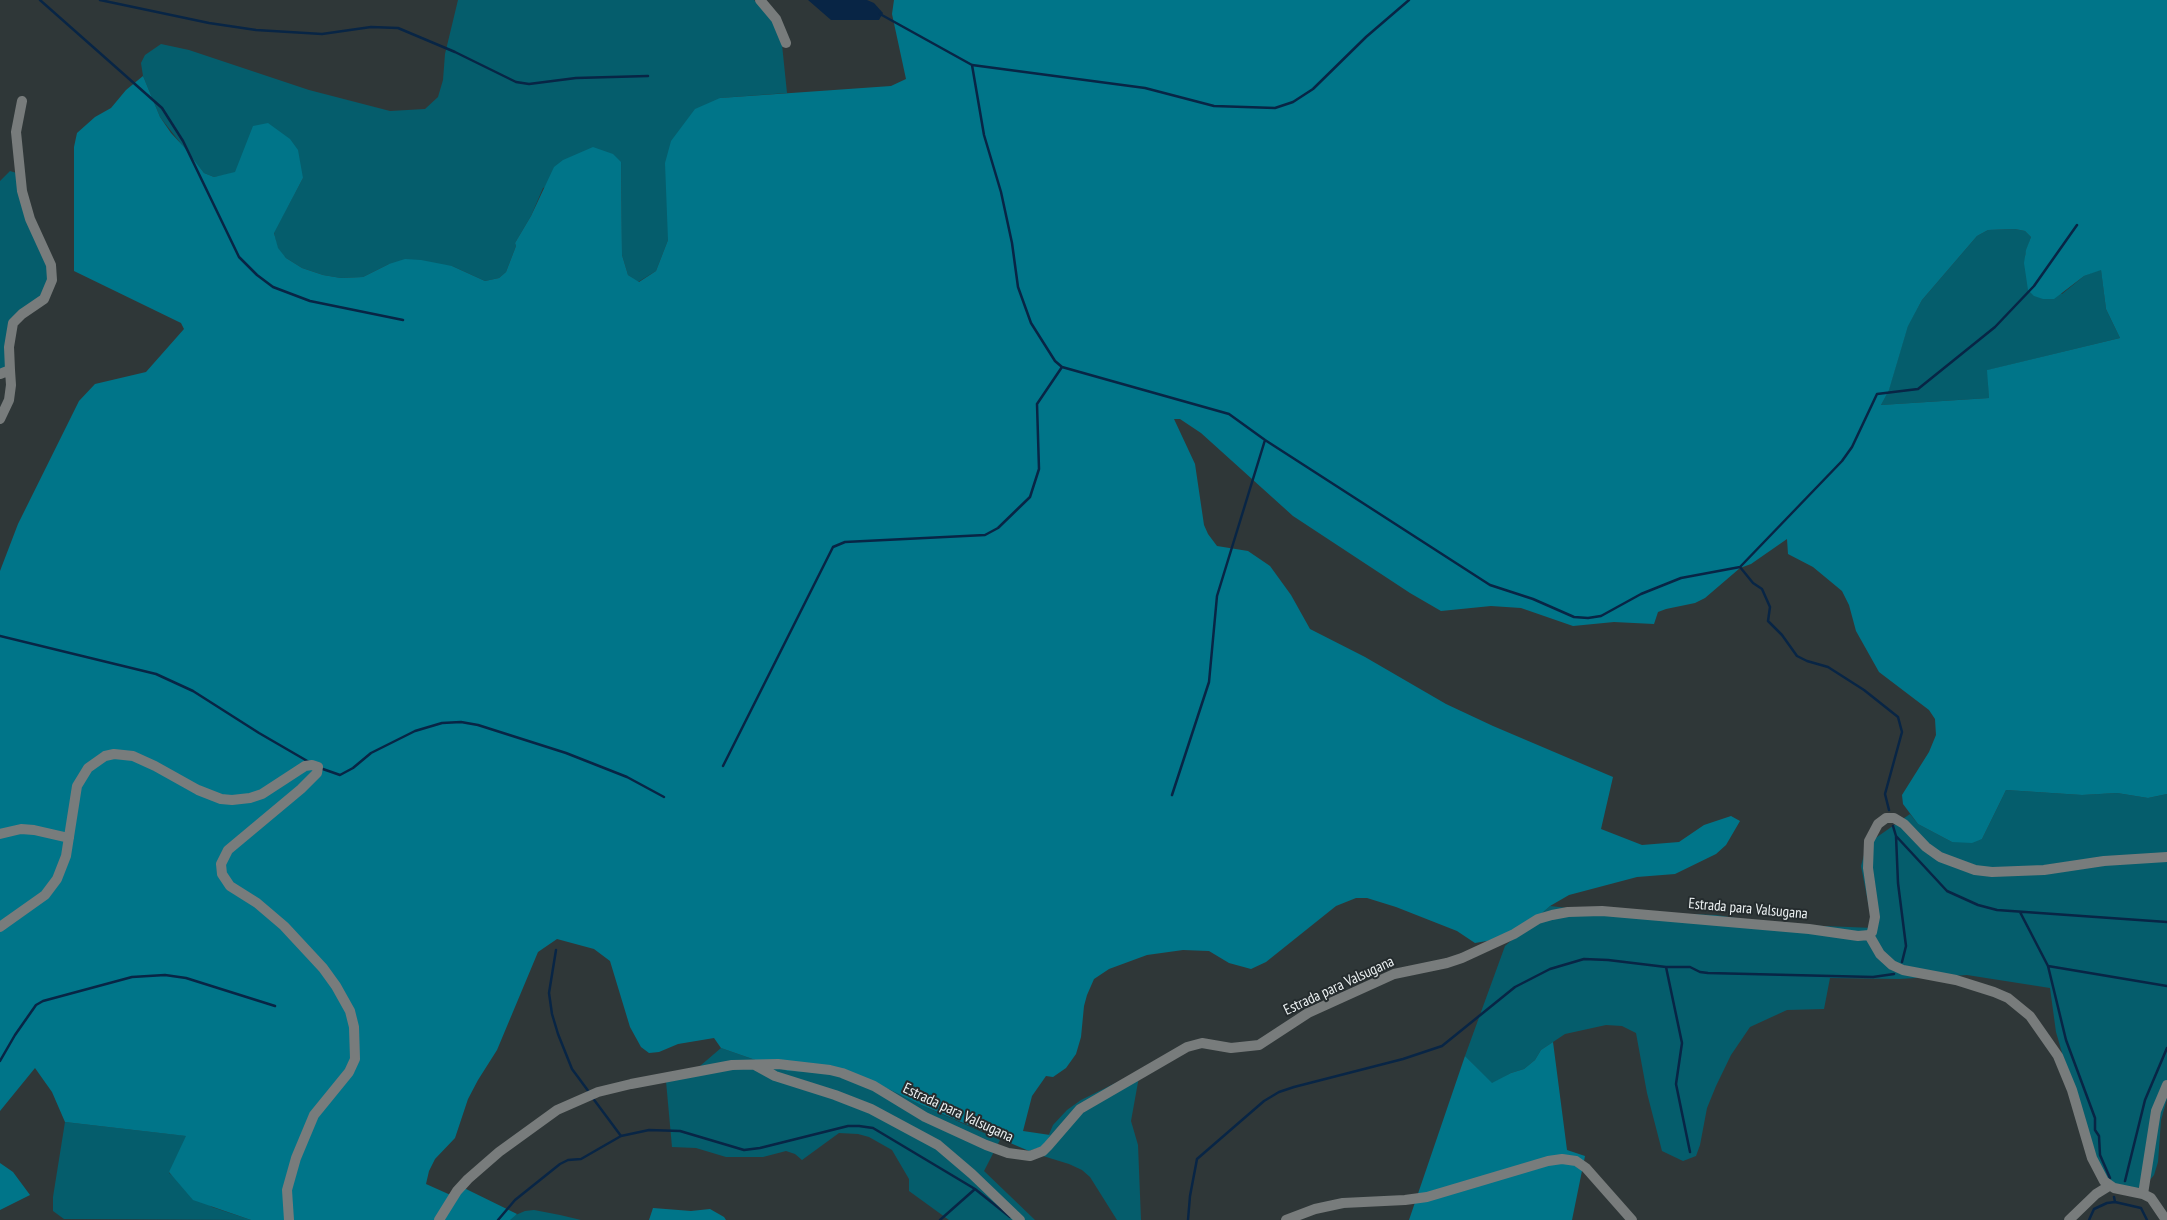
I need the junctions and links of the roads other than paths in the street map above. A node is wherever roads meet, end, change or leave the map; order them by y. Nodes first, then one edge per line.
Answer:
1 (760, 0) edge
2 (786, 43) dead end
3 (22, 101) dead end
4 (10, 370) junction
5 (0, 374) edge
6 (0, 419) edge
7 (0, 834) edge
8 (69, 838) junction
9 (2167, 857) edge
10 (0, 927) edge
11 (1869, 935) junction
12 (752, 1064) junction
13 (2167, 1085) edge
14 (2109, 1186) junction
15 (2143, 1194) junction
16 (289, 1220) edge
17 (439, 1220) edge
18 (1020, 1220) edge
19 (1286, 1220) edge
20 (1632, 1220) edge
21 (2069, 1220) edge
22 (2166, 1220) edge

1 - 2 street
3 - 4 street
4 - 5 street
4 - 6 street
7 - 8 street
8 - 10 street
8 - 16 street
9 - 11 street
11 - 12 street, Estrada para Valsugana
11 - 14 street
12 - 17 street, Estrada para Valsugana
12 - 18 street
13 - 15 street
14 - 15 street
14 - 21 street
15 - 22 street
19 - 20 street

